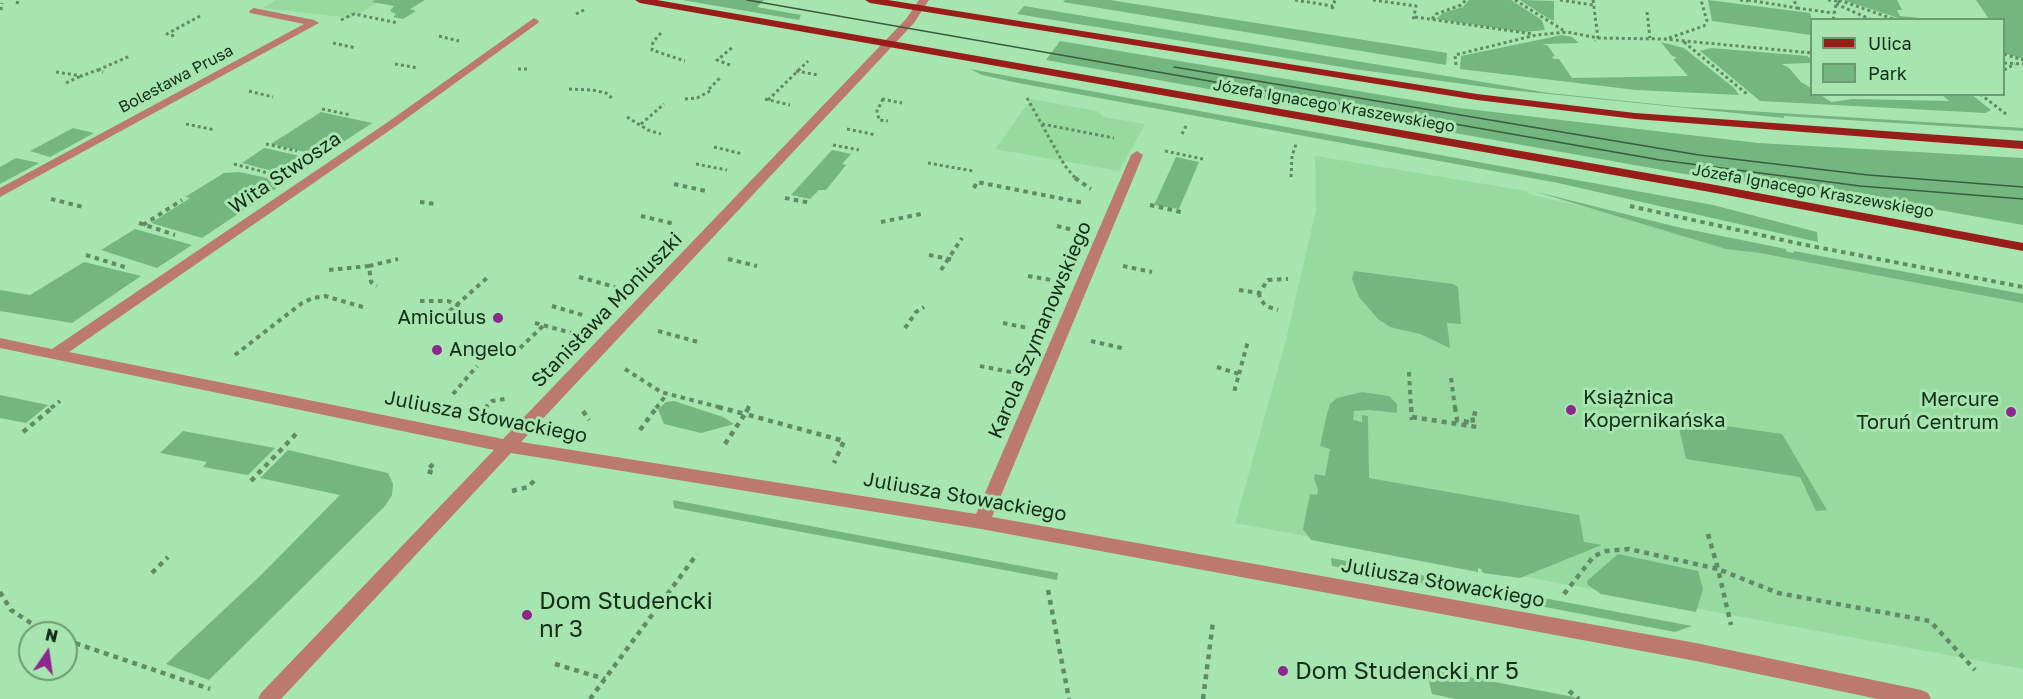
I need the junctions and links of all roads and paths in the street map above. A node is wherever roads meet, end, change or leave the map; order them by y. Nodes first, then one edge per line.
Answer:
1 (18, 0) edge
2 (640, 0) edge
3 (870, 0) edge
4 (1295, 0) edge
5 (1335, 0) edge
6 (1373, 0) edge
7 (1466, 0) edge
8 (1515, 0) edge
9 (1560, 0) edge
10 (1593, 0) edge
11 (1701, 0) edge
12 (1740, 0) edge
13 (1794, 0) edge
14 (1828, 0) edge
15 (1748, 1) edge
16 (1839, 1) edge
17 (2, 3) dead end
18 (17, 4) dead end
19 (922, 4) edge
20 (1836, 4) junction
21 (1593, 5) junction
22 (1797, 8) junction
23 (1, 10) edge
24 (584, 10) dead end
25 (255, 11) dead end
26 (1647, 12) dead end
27 (1833, 13) junction
28 (576, 14) dead end
29 (200, 16) dead end
30 (1415, 17) junction
31 (1833, 18) edge
32 (1868, 18) edge
33 (1890, 18) edge
34 (1432, 19) junction
35 (534, 21) dead end
36 (1413, 21) dead end
37 (338, 22) dead end
38 (398, 23) dead end
39 (652, 29) dead end
40 (1567, 32) junction
41 (1536, 35) junction
42 (174, 36) dead end
43 (440, 36) dead end
44 (1650, 38) junction
45 (1664, 39) junction
46 (1596, 40) junction
47 (461, 41) dead end
48 (740, 42) dead end
49 (1684, 42) junction
50 (888, 44) junction
51 (1810, 53) edge
52 (2005, 54) edge
53 (130, 56) dead end
54 (685, 61) dead end
55 (1455, 61) dead end
56 (808, 62) dead end
57 (2023, 62) edge
58 (2005, 63) edge
59 (395, 64) dead end
60 (2016, 64) junction
61 (730, 65) dead end
62 (418, 68) dead end
63 (97, 70) junction
64 (2005, 70) edge
65 (796, 71) junction
66 (56, 72) dead end
67 (103, 72) dead end
68 (82, 76) junction
69 (824, 76) dead end
70 (720, 78) dead end
71 (66, 82) dead end
72 (569, 89) dead end
73 (1023, 89) dead end
74 (249, 91) dead end
75 (1983, 96) edge
76 (1989, 96) edge
77 (273, 97) dead end
78 (612, 98) dead end
79 (874, 98) dead end
80 (1750, 98) dead end
81 (685, 99) dead end
82 (883, 99) junction
83 (1990, 101) junction
84 (902, 103) dead end
85 (664, 104) dead end
86 (793, 106) dead end
87 (2006, 114) dead end
88 (627, 117) dead end
89 (888, 121) dead end
90 (185, 123) dead end
91 (1041, 123) junction
92 (641, 124) junction
93 (1185, 127) dead end
94 (845, 129) dead end
95 (215, 130) dead end
96 (661, 134) dead end
97 (1182, 134) dead end
98 (876, 135) dead end
99 (1122, 139) dead end
100 (1297, 140) dead end
101 (830, 144) dead end
102 (2023, 145) edge
103 (714, 147) dead end
104 (859, 150) dead end
105 (746, 154) dead end
106 (1137, 155) dead end
107 (928, 163) dead end
108 (696, 164) dead end
109 (727, 170) dead end
110 (973, 171) dead end
111 (1291, 177) dead end
112 (674, 184) dead end
113 (974, 188) dead end
114 (706, 191) dead end
115 (1095, 191) dead end
116 (0, 193) edge
117 (41, 196) dead end
118 (781, 197) dead end
119 (182, 200) dead end
120 (420, 202) dead end
121 (811, 203) dead end
122 (435, 204) dead end
123 (1091, 204) dead end
124 (1150, 205) dead end
125 (83, 207) dead end
126 (1181, 212) dead end
127 (921, 214) dead end
128 (641, 216) dead end
129 (881, 222) dead end
130 (675, 224) dead end
131 (182, 237) dead end
132 (962, 238) dead end
133 (2023, 247) edge
134 (86, 255) dead end
135 (929, 255) dead end
136 (724, 258) dead end
137 (398, 259) dead end
138 (948, 259) junction
139 (954, 261) dead end
140 (369, 266) junction
141 (757, 266) dead end
142 (1122, 266) dead end
143 (130, 268) dead end
144 (329, 270) dead end
145 (940, 270) dead end
146 (1152, 272) dead end
147 (579, 277) dead end
148 (487, 278) dead end
149 (1288, 279) dead end
150 (377, 286) dead end
151 (616, 288) dead end
152 (1239, 290) dead end
153 (1259, 293) junction
154 (420, 301) dead end
155 (458, 305) junction
156 (552, 306) dead end
157 (363, 307) dead end
158 (924, 307) dead end
159 (1278, 310) dead end
160 (588, 316) dead end
161 (410, 322) dead end
162 (535, 323) dead end
163 (1003, 323) dead end
164 (544, 325) junction
165 (905, 328) dead end
166 (1034, 329) dead end
167 (656, 331) dead end
168 (572, 333) dead end
169 (1089, 340) dead end
170 (1248, 341) dead end
171 (698, 342) dead end
172 (0, 343) edge
173 (520, 348) dead end
174 (1122, 348) dead end
175 (55, 354) junction
176 (235, 355) dead end
177 (477, 366) dead end
178 (980, 366) dead end
179 (622, 367) dead end
180 (1217, 367) dead end
181 (1013, 372) dead end
182 (1409, 372) dead end
183 (1239, 374) junction
184 (1451, 378) dead end
185 (1234, 392) dead end
186 (453, 394) dead end
187 (667, 394) junction
188 (60, 400) dead end
189 (748, 406) dead end
190 (322, 408) junction
191 (745, 414) junction
192 (1477, 414) dead end
193 (1477, 428) dead end
194 (640, 429) dead end
195 (23, 432) dead end
196 (725, 444) dead end
197 (507, 446) junction
198 (834, 463) dead end
199 (540, 473) dead end
200 (251, 481) dead end
201 (507, 494) dead end
202 (981, 522) junction
203 (1708, 534) dead end
204 (697, 554) dead end
205 (168, 557) dead end
206 (1718, 569) junction
207 (152, 573) dead end
208 (1568, 588) dead end
209 (1048, 590) dead end
210 (0, 592) edge
211 (27, 621) edge
212 (1213, 622) dead end
213 (1731, 625) dead end
214 (78, 644) edge
215 (555, 664) dead end
216 (1975, 670) dead end
217 (605, 679) junction
218 (210, 689) dead end
219 (1569, 692) dead end
220 (268, 699) edge
221 (590, 699) edge
222 (1069, 699) edge
223 (1203, 699) edge
224 (1579, 699) edge
225 (1921, 699) edge

1 - 18 path
2 - 50 main road, Józefa Ignacego Kraszewskiego
3 - 19 main road, Józefa Ignacego Kraszewskiego
4 - 5 path
6 - 30 path
7 - 34 path
8 - 40 path
9 - 21 path
10 - 21 path
11 - 45 path
12 - 15 path
13 - 22 path
14 - 16 path
15 - 22 path
16 - 20 path
16 - 33 path
17 - 23 path
19 - 50 street, Stanisława Moniuszki
19 - 102 main road, Józefa Ignacego Kraszewskiego
20 - 27 path
20 - 32 path
21 - 46 path
22 - 27 path
24 - 28 path
25 - 116 street, Bolesława Prusa
26 - 44 path
27 - 31 path
29 - 42 path
30 - 34 path
30 - 36 path
34 - 41 path
35 - 175 street, Wita Stwosza
37 - 38 path
39 - 54 path
40 - 41 path
40 - 46 path
41 - 55 path
43 - 47 path
44 - 45 path
44 - 46 path
45 - 49 path
48 - 61 path
49 - 51 path
49 - 80 path
50 - 133 main road, Józefa Ignacego Kraszewskiego
50 - 197 street, Stanisława Moniuszki
52 - 57 path
53 - 63 path
56 - 65 path
57 - 60 path
58 - 60 path
59 - 62 path
60 - 64 path
63 - 67 path
63 - 68 path
65 - 69 path
65 - 86 path
66 - 68 path
68 - 71 path
70 - 81 path
72 - 78 path
73 - 91 path
74 - 77 path
75 - 83 path
76 - 83 path
79 - 82 path
82 - 84 path
82 - 89 path
83 - 87 path
85 - 92 path
88 - 92 path
90 - 95 path
91 - 99 path
91 - 115 path
92 - 96 path
93 - 97 path
94 - 98 path
100 - 111 path
101 - 104 path
103 - 105 path
106 - 202 street, Karola Szymanowskiego
107 - 110 path
108 - 109 path
112 - 114 path
113 - 123 path
117 - 125 path
118 - 121 path
119 - 131 path
120 - 122 path
124 - 126 path
127 - 129 path
128 - 130 path
132 - 138 path
134 - 143 path
135 - 138 path
136 - 141 path
137 - 140 path
138 - 139 path
138 - 145 path
140 - 144 path
140 - 150 path
142 - 146 path
147 - 151 path
148 - 155 path
149 - 153 path
152 - 153 path
153 - 159 path
154 - 155 path
155 - 161 path
156 - 160 path
157 - 176 path
158 - 165 path
162 - 164 path
163 - 166 path
164 - 168 path
164 - 173 path
167 - 171 path
169 - 174 path
170 - 183 path
172 - 175 street, Juliusza Słowackiego
175 - 190 street, Juliusza Słowackiego
177 - 186 path
178 - 181 path
179 - 187 path
180 - 183 path
182 - 193 path
183 - 185 path
184 - 192 path
187 - 191 path
187 - 194 path
188 - 195 path
189 - 191 path
190 - 197 street, Juliusza Słowackiego
190 - 200 path
191 - 196 path
191 - 198 path
197 - 202 street, Juliusza Słowackiego
197 - 220 street, Stanisława Moniuszki
199 - 201 path
202 - 225 street, Juliusza Słowackiego
203 - 206 path
204 - 217 path
205 - 207 path
206 - 208 path
206 - 213 path
206 - 216 path
209 - 222 path
210 - 211 path
212 - 223 path
214 - 218 path
215 - 217 path
217 - 221 path
219 - 224 path

